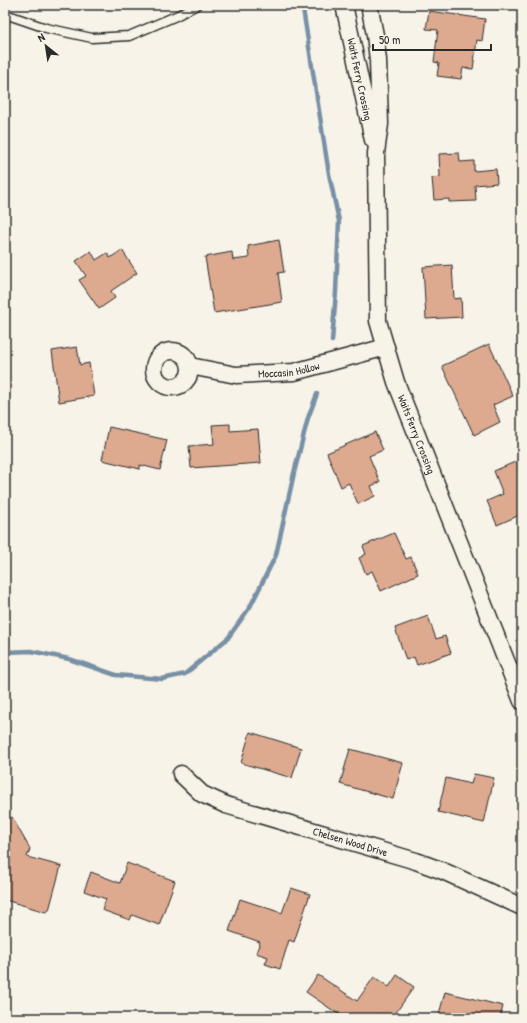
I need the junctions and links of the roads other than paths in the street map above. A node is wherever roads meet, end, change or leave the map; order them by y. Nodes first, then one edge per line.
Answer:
1 (197, 5) edge
2 (344, 5) edge
3 (369, 5) edge
4 (5, 16) edge
5 (376, 153) junction
6 (386, 347) junction
7 (190, 366) dead end
8 (522, 701) edge
9 (181, 774) dead end
10 (522, 908) edge

1 - 4 lane
2 - 5 street, Waits Ferry Crossing
3 - 5 street, Waits Ferry Crossing
5 - 6 street, Waits Ferry Crossing
6 - 7 street, Moccasin Hollow
6 - 8 street, Waits Ferry Crossing
9 - 10 street, Chelsen Wood Drive

